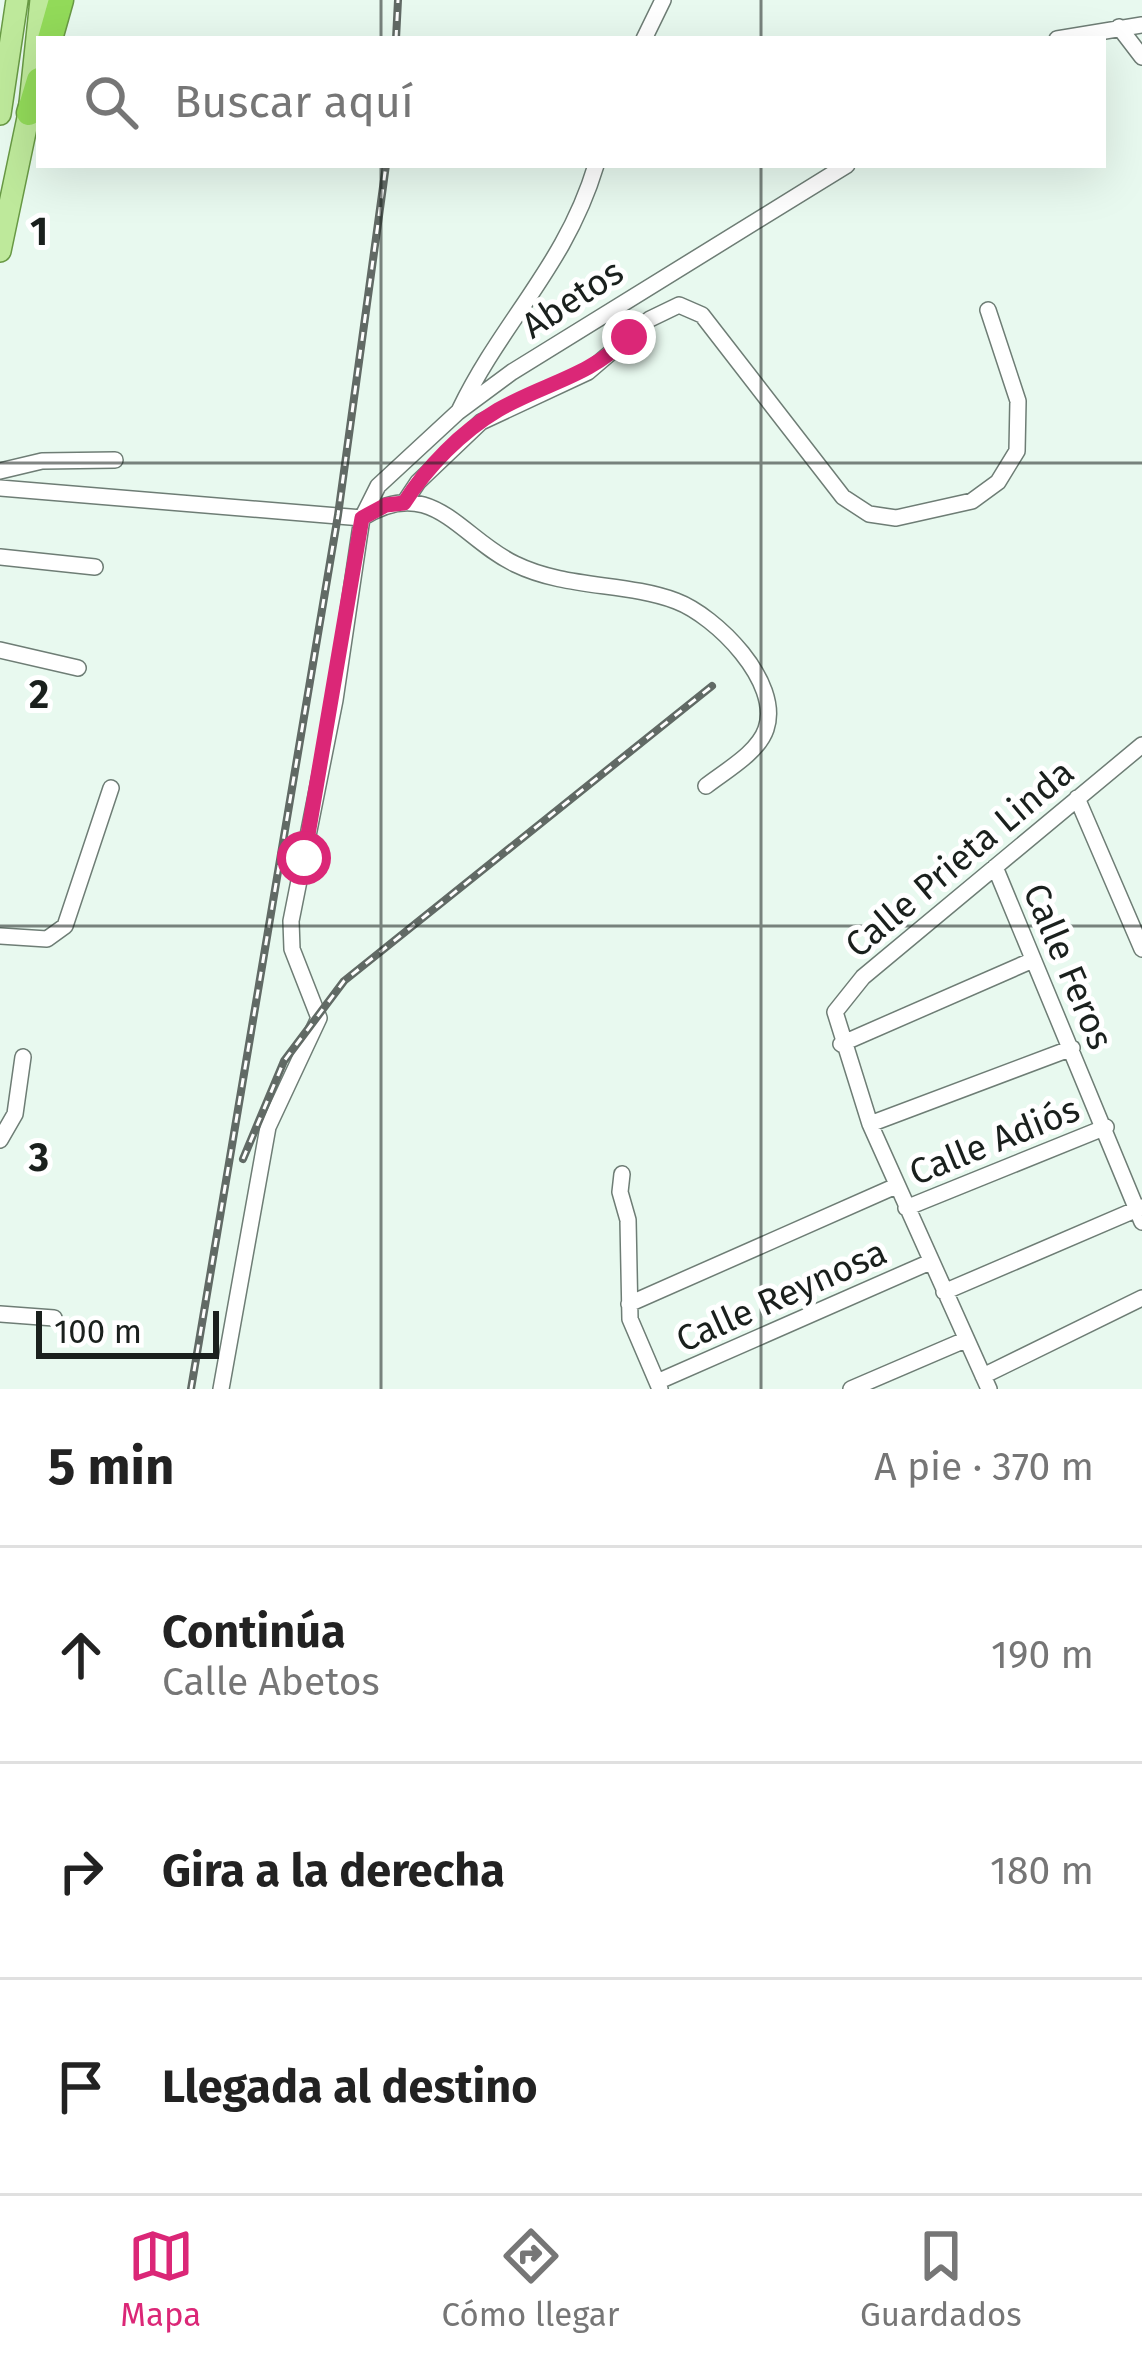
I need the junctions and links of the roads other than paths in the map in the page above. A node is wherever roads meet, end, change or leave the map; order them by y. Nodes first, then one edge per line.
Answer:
1 (17, 0) edge
2 (41, 0) edge
3 (61, 0) edge
4 (663, 0) edge
5 (1142, 25) edge
6 (1119, 28) junction
7 (37, 36) edge
8 (51, 36) edge
9 (645, 36) edge
10 (1074, 36) edge
11 (36, 47) edge
12 (1142, 57) edge
13 (36, 90) edge
14 (0, 113) edge
15 (29, 113) junction
16 (595, 168) edge
17 (843, 168) edge
18 (0, 250) edge
19 (988, 310) dead end
20 (458, 412) junction
21 (116, 460) dead end
22 (0, 471) edge
23 (0, 488) edge
24 (404, 503) junction
25 (362, 518) junction
26 (0, 557) edge
27 (94, 567) dead end
28 (0, 650) edge
29 (78, 668) dead end
30 (1142, 745) edge
31 (706, 785) dead end
32 (111, 788) dead end
33 (1077, 797) junction
34 (994, 867) junction
35 (0, 936) edge
36 (1142, 949) edge
37 (1033, 961) junction
38 (839, 1036) junction
39 (1072, 1048) junction
40 (22, 1057) dead end
41 (870, 1124) junction
42 (1106, 1127) junction
43 (0, 1139) edge
44 (622, 1174) dead end
45 (896, 1186) junction
46 (906, 1208) junction
47 (1140, 1213) edge
48 (930, 1262) junction
49 (944, 1292) junction
50 (1142, 1298) edge
51 (628, 1304) junction
52 (0, 1314) edge
53 (54, 1318) dead end
54 (965, 1340) junction
55 (986, 1382) edge
56 (659, 1386) edge
57 (855, 1388) edge
58 (221, 1389) edge

1 - 14 main road
2 - 7 main road
3 - 8 highway
4 - 9 street
5 - 6 street
6 - 10 street
6 - 12 street
11 - 15 main road
13 - 15 highway
15 - 18 main road
16 - 20 street
17 - 20 street, Abetos
19 - 24 street
20 - 25 street, Abetos
21 - 22 street
23 - 25 street
24 - 25 street
24 - 31 street
25 - 58 street
26 - 27 street
28 - 29 street
30 - 33 street, Calle Prieta Linda
32 - 35 street
33 - 34 street, Calle Prieta Linda
33 - 36 street
34 - 37 street, Calle Feros
34 - 38 street, Calle Prieta Linda
37 - 38 street
37 - 39 street, Calle Feros
38 - 41 street
39 - 41 street
39 - 42 street, Calle Feros
40 - 43 street
41 - 45 street
42 - 46 street, Calle Adiós
42 - 47 street, Calle Feros
44 - 51 street
45 - 46 street
45 - 51 street
46 - 48 street
47 - 49 street
48 - 49 street
48 - 56 street, Calle Reynosa
49 - 54 street
50 - 55 street
51 - 56 street
52 - 53 street
54 - 55 street
54 - 57 street

